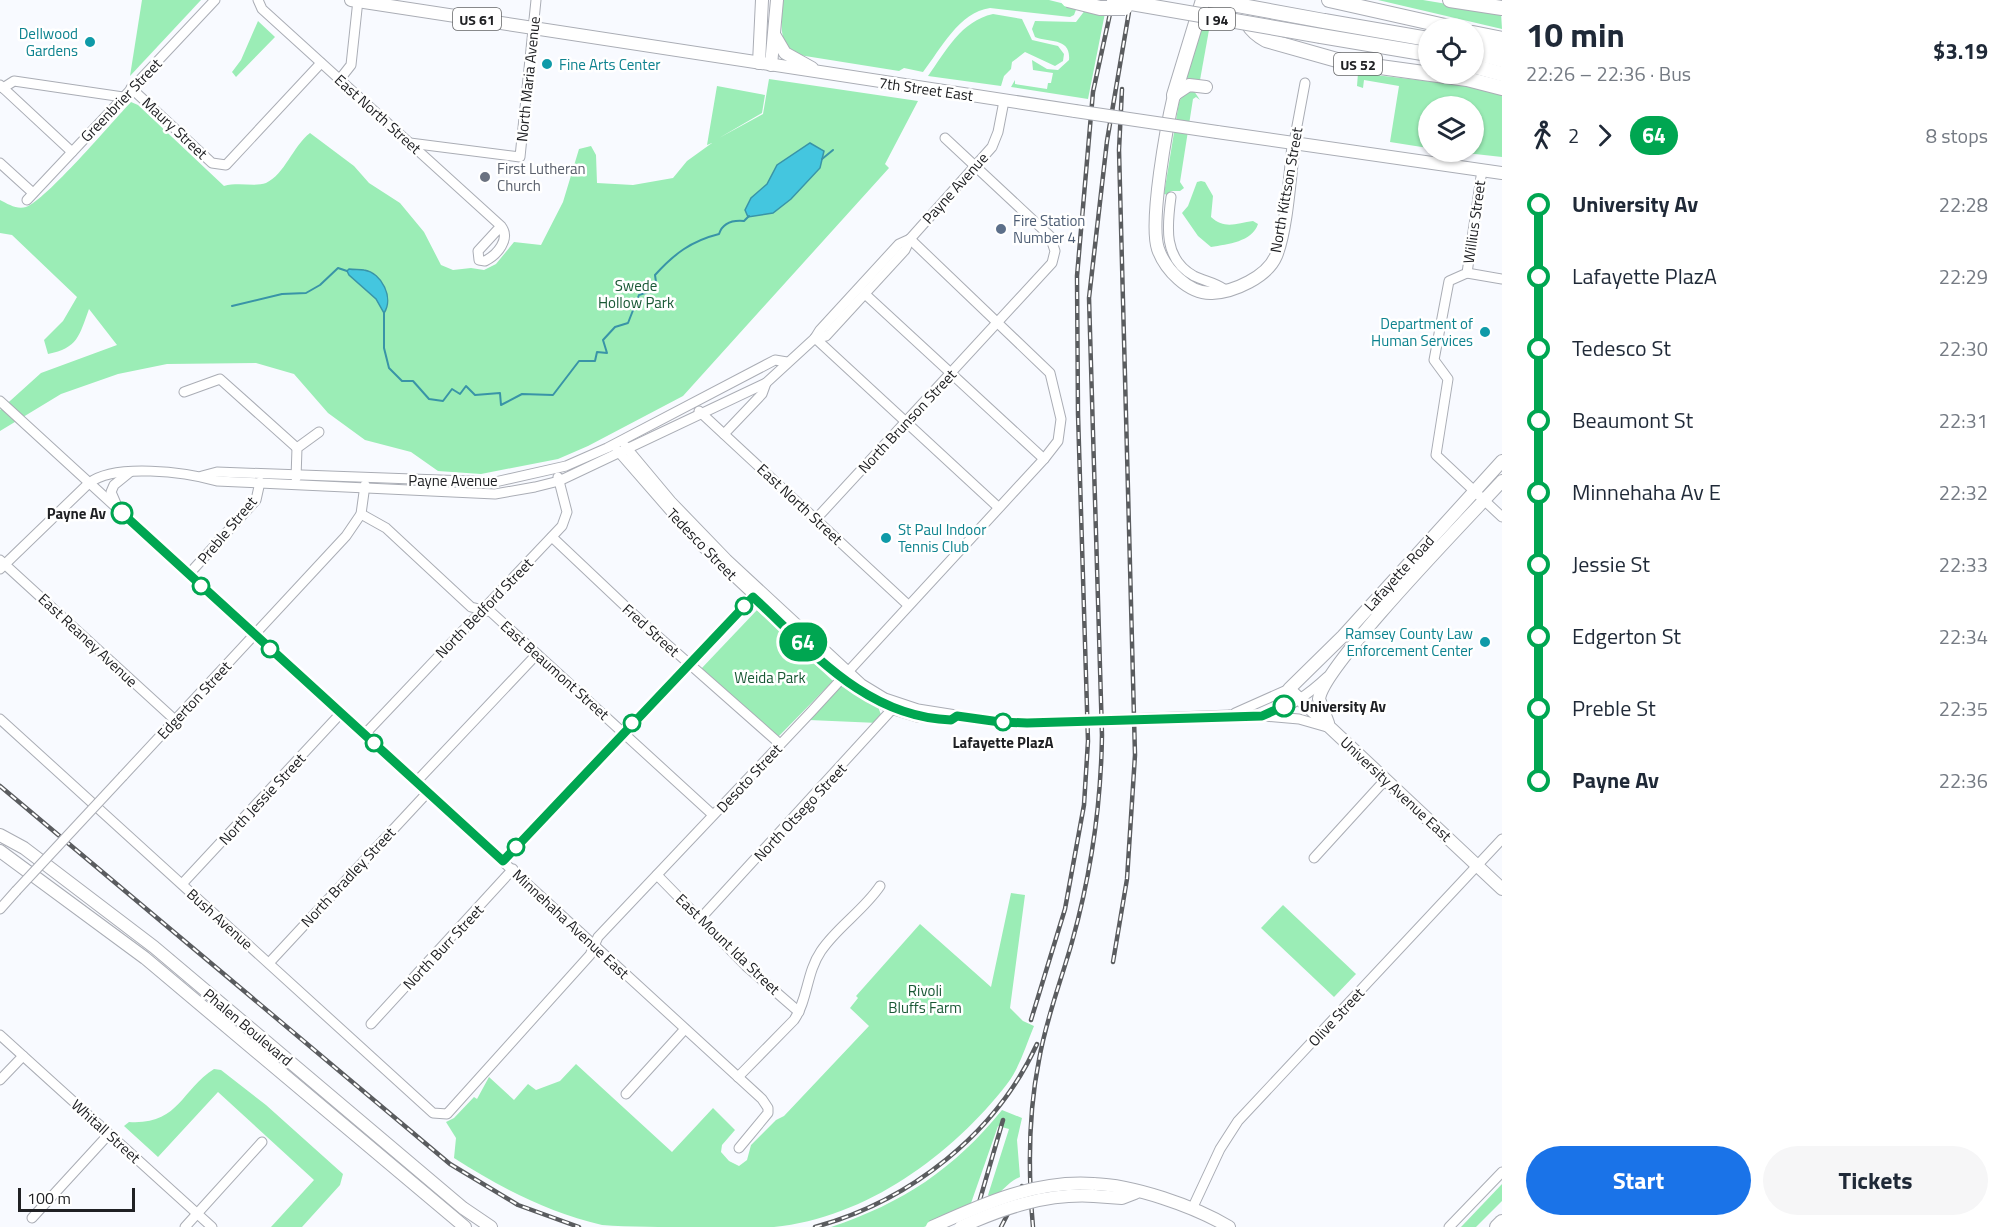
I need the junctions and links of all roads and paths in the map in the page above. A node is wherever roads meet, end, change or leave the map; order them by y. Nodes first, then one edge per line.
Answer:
1 (216, 0) edge
2 (258, 0) edge
3 (356, 0) edge
4 (536, 0) edge
5 (762, 0) edge
6 (777, 0) edge
7 (1068, 0) edge
8 (1114, 0) edge
9 (1203, 0) edge
10 (1210, 0) edge
11 (1241, 0) edge
12 (1330, 0) edge
13 (1450, 0) edge
14 (1150, 7) junction
15 (1502, 8) edge
16 (1401, 16) junction
17 (1418, 20) edge
18 (1418, 22) edge
19 (533, 28) junction
20 (1484, 35) edge
21 (776, 36) junction
22 (1418, 37) edge
23 (1502, 39) edge
24 (1484, 45) edge
25 (1502, 51) edge
26 (1418, 52) edge
27 (1484, 55) edge
28 (1502, 60) edge
29 (321, 63) junction
30 (765, 64) junction
31 (1484, 69) edge
32 (822, 73) junction
33 (1502, 74) edge
34 (340, 79) junction
35 (1305, 83) dead end
36 (1, 86) edge
37 (1206, 87) dead end
38 (131, 88) junction
39 (1502, 88) edge
40 (1174, 95) junction
41 (123, 97) junction
42 (1004, 101) junction
43 (945, 138) dead end
44 (1294, 142) junction
45 (410, 143) junction
46 (72, 152) junction
47 (0, 163) edge
48 (975, 165) junction
49 (1482, 170) junction
50 (1502, 173) edge
51 (1172, 197) dead end
52 (501, 226) dead end
53 (910, 239) junction
54 (1467, 273) junction
55 (1502, 279) edge
56 (1224, 289) junction
57 (865, 294) junction
58 (998, 322) junction
59 (815, 338) junction
60 (787, 362) junction
61 (951, 373) junction
62 (766, 383) junction
63 (184, 392) dead end
64 (0, 401) edge
65 (694, 402) junction
66 (701, 413) junction
67 (906, 422) junction
68 (319, 432) dead end
69 (724, 434) junction
70 (621, 447) junction
71 (297, 448) junction
72 (1044, 459) junction
73 (1502, 461) edge
74 (555, 469) junction
75 (130, 472) junction
76 (200, 476) junction
77 (296, 479) junction
78 (1502, 480) edge
79 (559, 481) junction
80 (260, 482) junction
81 (89, 483) junction
82 (365, 484) junction
83 (1474, 491) junction
84 (1484, 501) junction
85 (999, 507) junction
86 (121, 513) junction
87 (361, 514) junction
88 (1502, 517) edge
89 (816, 519) junction
90 (552, 537) junction
91 (2, 564) edge
92 (189, 574) junction
93 (756, 593) junction
94 (908, 605) junction
95 (482, 610) junction
96 (254, 635) junction
97 (537, 654) junction
98 (689, 663) junction
99 (845, 675) junction
100 (1329, 675) junction
101 (1289, 689) junction
102 (1299, 699) junction
103 (883, 701) joint
104 (896, 706) junction
105 (341, 713) junction
106 (1230, 715) junction
107 (1262, 716) junction
108 (0, 719) edge
109 (175, 720) junction
110 (1329, 727) junction
111 (623, 732) junction
112 (365, 734) junction
113 (780, 744) junction
114 (1386, 779) junction
115 (417, 781) junction
116 (428, 792) junction
117 (713, 815) junction
118 (0, 835) edge
119 (1502, 839) edge
120 (0, 850) edge
121 (1314, 858) dead end
122 (503, 861) junction
123 (1477, 865) junction
124 (513, 869) junction
125 (657, 874) junction
126 (182, 884) junction
127 (880, 886) dead end
128 (1502, 889) edge
129 (0, 909) edge
130 (700, 919) junction
131 (594, 945) junction
132 (269, 963) junction
133 (799, 1012) junction
134 (371, 1024) dead end
135 (685, 1029) junction
136 (0, 1035) edge
137 (23, 1056) junction
138 (738, 1077) junction
139 (0, 1080) edge
140 (626, 1094) dead end
141 (442, 1115) joint
142 (109, 1134) junction
143 (262, 1143) dead end
144 (739, 1148) dead end
145 (1502, 1172) edge
146 (1093, 1190) junction
147 (1192, 1209) junction
148 (196, 1213) junction
149 (32, 1218) dead end
150 (1502, 1222) edge
151 (185, 1227) edge
152 (212, 1227) edge
153 (465, 1227) edge
154 (491, 1227) edge
155 (932, 1227) edge
156 (962, 1227) edge
157 (1229, 1227) edge
158 (1449, 1227) edge
159 (1497, 1227) edge

1 - 38 street, Greenbrier Street
2 - 29 street, East North Street
3 - 19 main road, 7th Street East / US 61
3 - 34 street
4 - 19 street, North Maria Avenue
5 - 30 main road
6 - 21 main road
7 - 14 highway, bridge
8 - 14 highway, I 94, bridge
9 - 40 highway
10 - 22 highway, bridge
11 - 39 highway, US 52
12 - 16 highway
13 - 15 highway
14 - 26 highway, I 94, bridge
16 - 17 highway
16 - 18 highway
19 - 30 main road, 7th Street East / US 61
19 - 45 street, North Maria Avenue
20 - 23 highway
21 - 30 main road
21 - 32 main road
24 - 25 highway
27 - 28 highway
29 - 34 street, East North Street
29 - 38 street, Maury Street
30 - 32 main road, 7th Street East
31 - 33 highway
32 - 42 main road, 7th Street East
34 - 45 street, East North Street
35 - 44 street, North Kittson Street
36 - 41 street
36 - 46 street
37 - 40 main road
38 - 41 street, Greenbrier Street
40 - 56 main road
41 - 46 street, Greenbrier Street
42 - 44 main road, 7th Street East, bridge
42 - 48 street, Payne Avenue
43 - 48 street
44 - 49 main road, 7th Street East
44 - 56 main road, North Kittson Street
45 - 52 street, East North Street
46 - 47 street, Greenbrier Street
48 - 53 street, Payne Avenue
48 - 58 street, North Brunson Street
49 - 50 main road, 7th Street East
49 - 54 street, Willius Street
51 - 56 street
53 - 57 street, Payne Avenue
53 - 58 street
53 - 59 street, Payne Avenue
54 - 55 street
54 - 83 street, Willius Street
57 - 59 street, Payne Avenue
57 - 61 street
58 - 61 street, North Brunson Street
58 - 72 street, Desoto Street
59 - 60 street, Payne Avenue
59 - 67 street
60 - 62 street, Payne Avenue
60 - 65 street, Payne Avenue
61 - 67 street, North Brunson Street
61 - 72 street
62 - 66 street, Payne Avenue
62 - 69 street, Payne Avenue
63 - 71 street
64 - 81 street, Minnehaha Avenue East
65 - 66 street, East North Street
65 - 70 street, Payne Avenue
66 - 69 street, East North Street
66 - 70 street, Payne Avenue
67 - 85 street
67 - 89 street, North Brunson Street
68 - 71 street
69 - 89 street, East North Street
70 - 74 street, Payne Avenue
70 - 79 street, Payne Avenue
70 - 93 street, Tedesco Street
71 - 77 street
72 - 85 street, Desoto Street
73 - 83 main road, Lafayette Road
74 - 79 street, North Bedford Street
74 - 82 street, Payne Avenue
75 - 76 street, Payne Avenue
75 - 81 street, Payne Avenue
75 - 86 street
76 - 77 street, Payne Avenue
76 - 80 street, Payne Avenue
77 - 80 street, Payne Avenue
77 - 82 street, Payne Avenue
78 - 84 main road, Lafayette Road
79 - 82 street, Payne Avenue
79 - 90 street, North Bedford Street
80 - 92 street, Preble Street
81 - 86 street, Minnehaha Avenue East
81 - 91 street, Payne Avenue
82 - 87 street, Edgerton Street
83 - 84 street
83 - 101 main road, Lafayette Road
84 - 88 street
84 - 100 main road, Lafayette Road
85 - 94 street, Desoto Street
86 - 92 street, Minnehaha Avenue East
87 - 95 street, East Beaumont Street
87 - 96 street, Edgerton Street
89 - 94 street, East North Street
90 - 95 street, North Bedford Street
90 - 98 street, Fred Street
91 - 109 street, East Reaney Avenue
92 - 96 street, Minnehaha Avenue East
93 - 98 street
93 - 99 street, Tedesco Street
94 - 99 street, Desoto Street
95 - 97 street, East Beaumont Street
95 - 112 street, North Bedford Street
96 - 105 street, Minnehaha Avenue East
96 - 109 street, Edgerton Street
97 - 111 street, East Beaumont Street
97 - 115 street
98 - 111 street
98 - 113 street, Fred Street
99 - 103 street, Tedesco Street
99 - 113 street, Desoto Street
100 - 102 street, Lafayette Road
100 - 110 main road
101 - 102 main road, University Avenue East
101 - 106 street, Lafayette Road
102 - 107 street, Lafayette Road
102 - 110 main road, University Avenue East
103 - 104 street, Lafayette Road
104 - 106 street, Lafayette Road, bridge
104 - 130 street, North Otsego Street
105 - 112 street, Minnehaha Avenue East
105 - 126 street, North Jessie Street
106 - 107 street, Lafayette Road
107 - 110 street
108 - 126 street, Bush Avenue
109 - 129 street, Edgerton Street, bridge
110 - 114 main road, University Avenue East
111 - 117 street, East Beaumont Street
111 - 122 street
112 - 115 street, Minnehaha Avenue East
113 - 117 street, Desoto Street
114 - 121 street
114 - 123 main road, University Avenue East
115 - 116 street, Minnehaha Avenue East
116 - 122 street, Minnehaha Avenue East
116 - 132 street, North Bradley Street
117 - 125 street, Desoto Street
118 - 154 main road, Phalen Boulevard
119 - 123 street, Olive Street
120 - 153 main road, Phalen Boulevard
122 - 124 street, Minnehaha Avenue East
123 - 128 main road, University Avenue East
123 - 147 street, Olive Street
124 - 131 street, Minnehaha Avenue East
124 - 134 street, North Burr Street
125 - 130 street, East Mount Ida Street
125 - 131 street, Desoto Street
126 - 132 street, Bush Avenue
127 - 133 street
130 - 133 street, East Mount Ida Street
131 - 135 street, Minnehaha Avenue East
131 - 141 street, Desoto Street
132 - 141 street, Bush Avenue
133 - 138 street
135 - 138 street, Minnehaha Avenue East
135 - 140 street
136 - 137 street, Whitall Street
137 - 139 street
137 - 142 street, Whitall Street
138 - 144 street, Minnehaha Avenue East
142 - 148 street, Whitall Street
142 - 149 street
143 - 148 street
145 - 158 street
146 - 147 main road
146 - 155 main road, bridge
146 - 156 main road, bridge
147 - 157 main road
148 - 151 street
148 - 152 street, Whitall Street
150 - 159 highway

